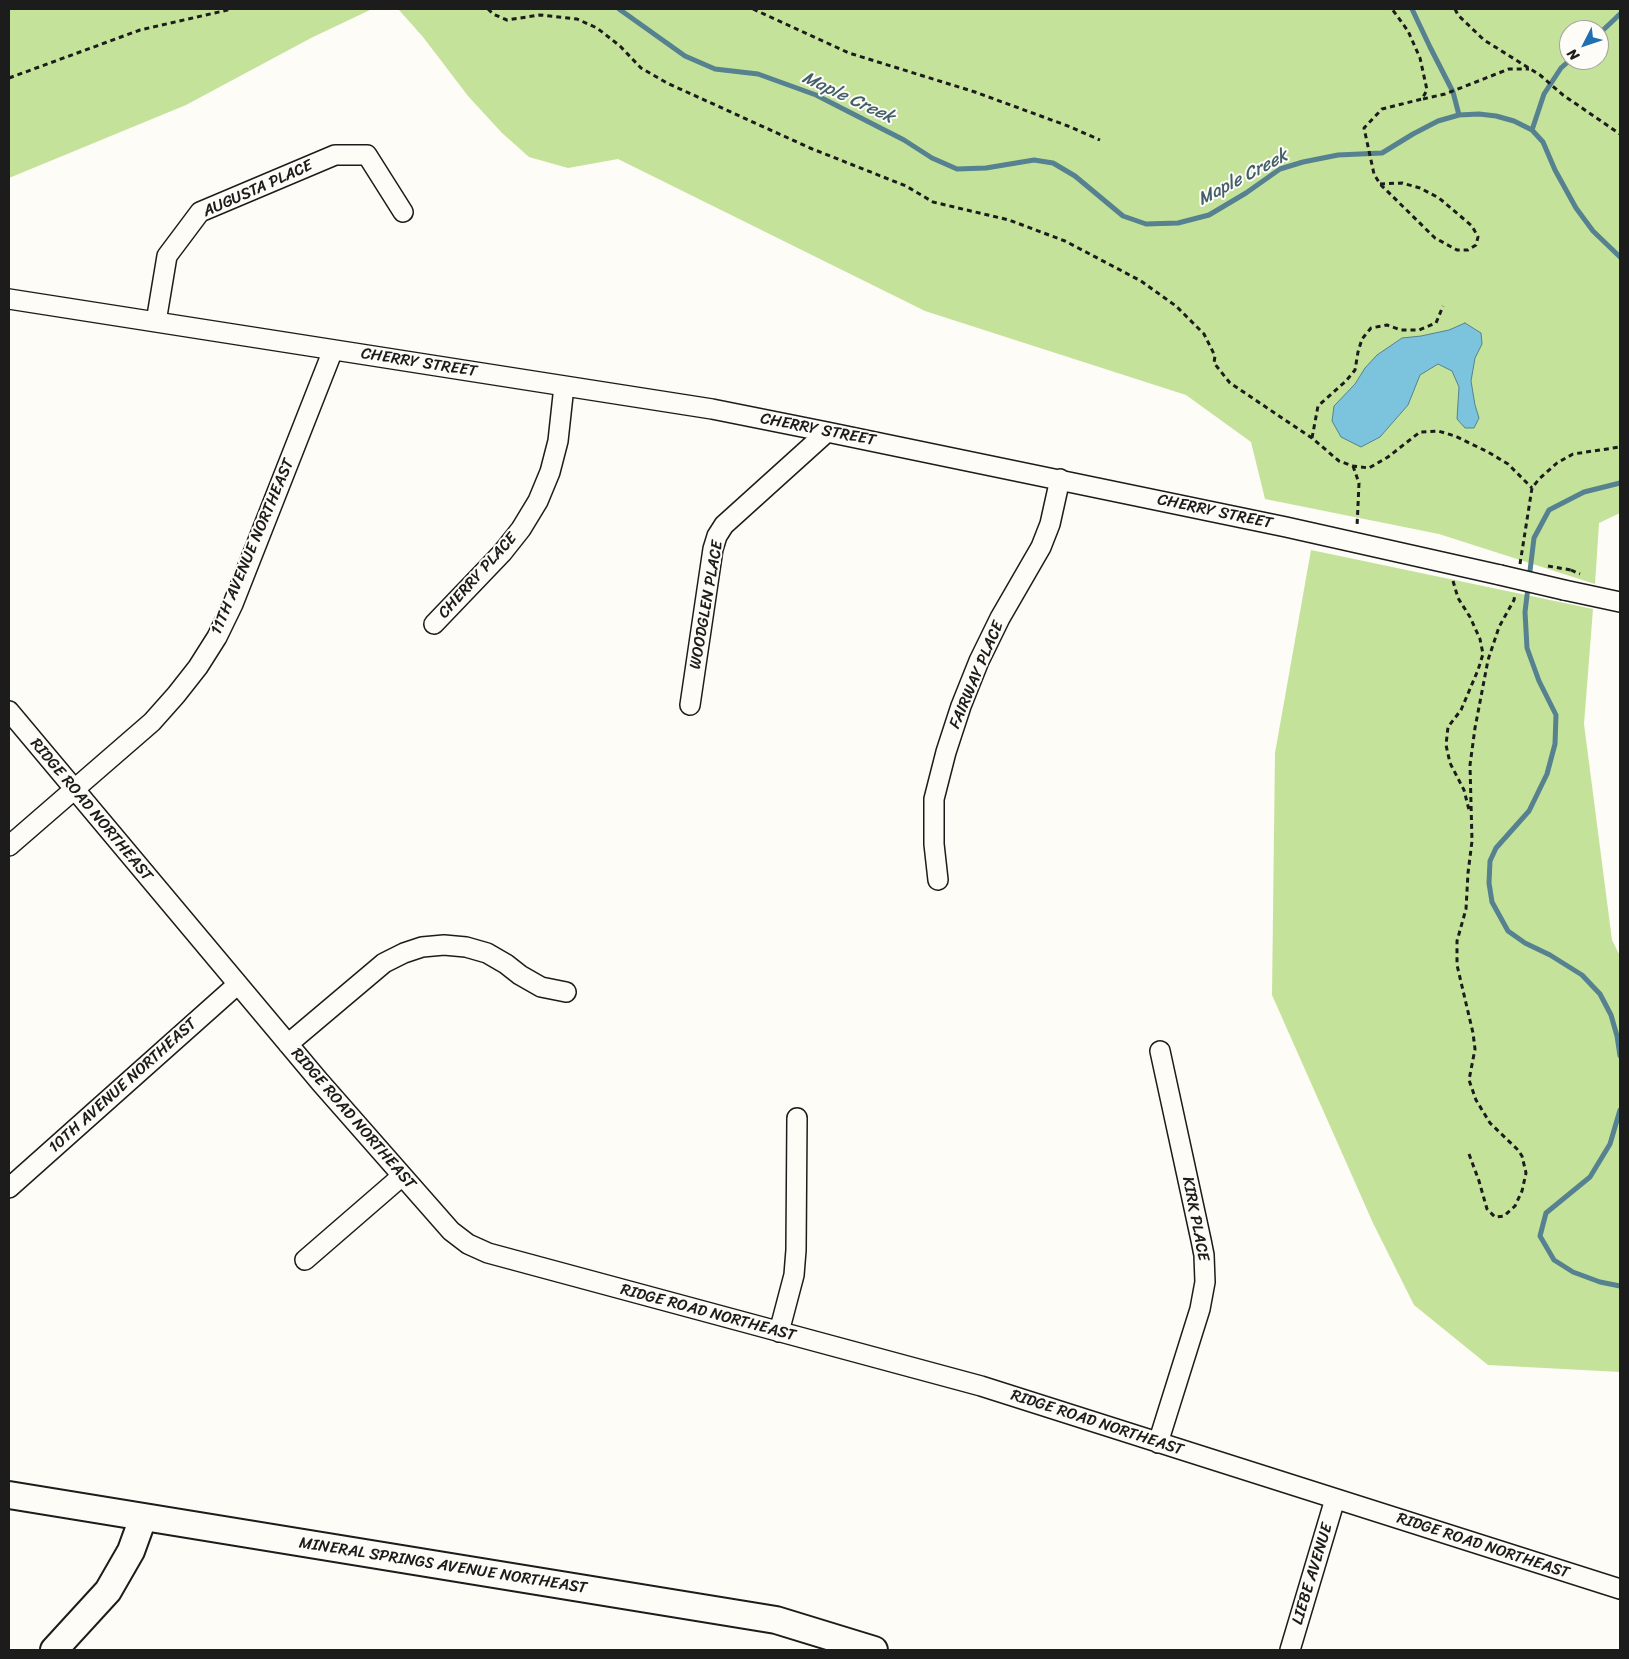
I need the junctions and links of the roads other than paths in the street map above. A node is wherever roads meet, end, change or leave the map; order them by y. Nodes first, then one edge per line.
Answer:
1 (403, 212) dead end
2 (9, 299) edge
3 (156, 322) junction
4 (333, 350) junction
5 (564, 386) junction
6 (827, 432) junction
7 (1060, 480) junction
8 (1620, 602) edge
9 (434, 624) dead end
10 (690, 705) dead end
11 (9, 711) edge
12 (73, 788) junction
13 (9, 846) edge
14 (938, 880) dead end
15 (238, 984) junction
16 (566, 992) dead end
17 (288, 1044) junction
18 (1160, 1051) dead end
19 (797, 1118) dead end
20 (402, 1176) junction
21 (9, 1188) edge
22 (305, 1260) dead end
23 (778, 1332) junction
24 (1158, 1443) junction
25 (9, 1495) edge
26 (1335, 1499) junction
27 (143, 1518) junction
28 (1620, 1589) edge
29 (54, 1650) edge
30 (874, 1650) edge
31 (1290, 1650) edge

1 - 3 street, AUGUSTA PLACE
2 - 3 street, CHERRY STREET
3 - 4 street, CHERRY STREET
4 - 5 street, CHERRY STREET
4 - 12 street, 11TH AVENUE NORTHEAST
5 - 6 street, CHERRY STREET
5 - 9 street, CHERRY PLACE
6 - 7 street, CHERRY STREET
6 - 10 street, WOODGLEN PLACE
7 - 8 street, CHERRY STREET, bridge
7 - 14 street, FAIRWAY PLACE
11 - 12 street, RIDGE ROAD NORTHEAST
12 - 13 street, 11TH AVENUE NORTHEAST
12 - 15 street, RIDGE ROAD NORTHEAST
15 - 17 street, RIDGE ROAD NORTHEAST
15 - 21 street, 10TH AVENUE NORTHEAST
16 - 17 street
17 - 20 street, RIDGE ROAD NORTHEAST
18 - 24 street, KIRK PLACE
19 - 23 street
20 - 22 street
20 - 23 street, RIDGE ROAD NORTHEAST
23 - 24 street, RIDGE ROAD NORTHEAST
24 - 26 street, RIDGE ROAD NORTHEAST
25 - 27 main road, MINERAL SPRINGS AVENUE NORTHEAST
26 - 28 street, RIDGE ROAD NORTHEAST
26 - 31 street, LIEBE AVENUE
27 - 29 main road
27 - 30 main road, MINERAL SPRINGS AVENUE NORTHEAST

